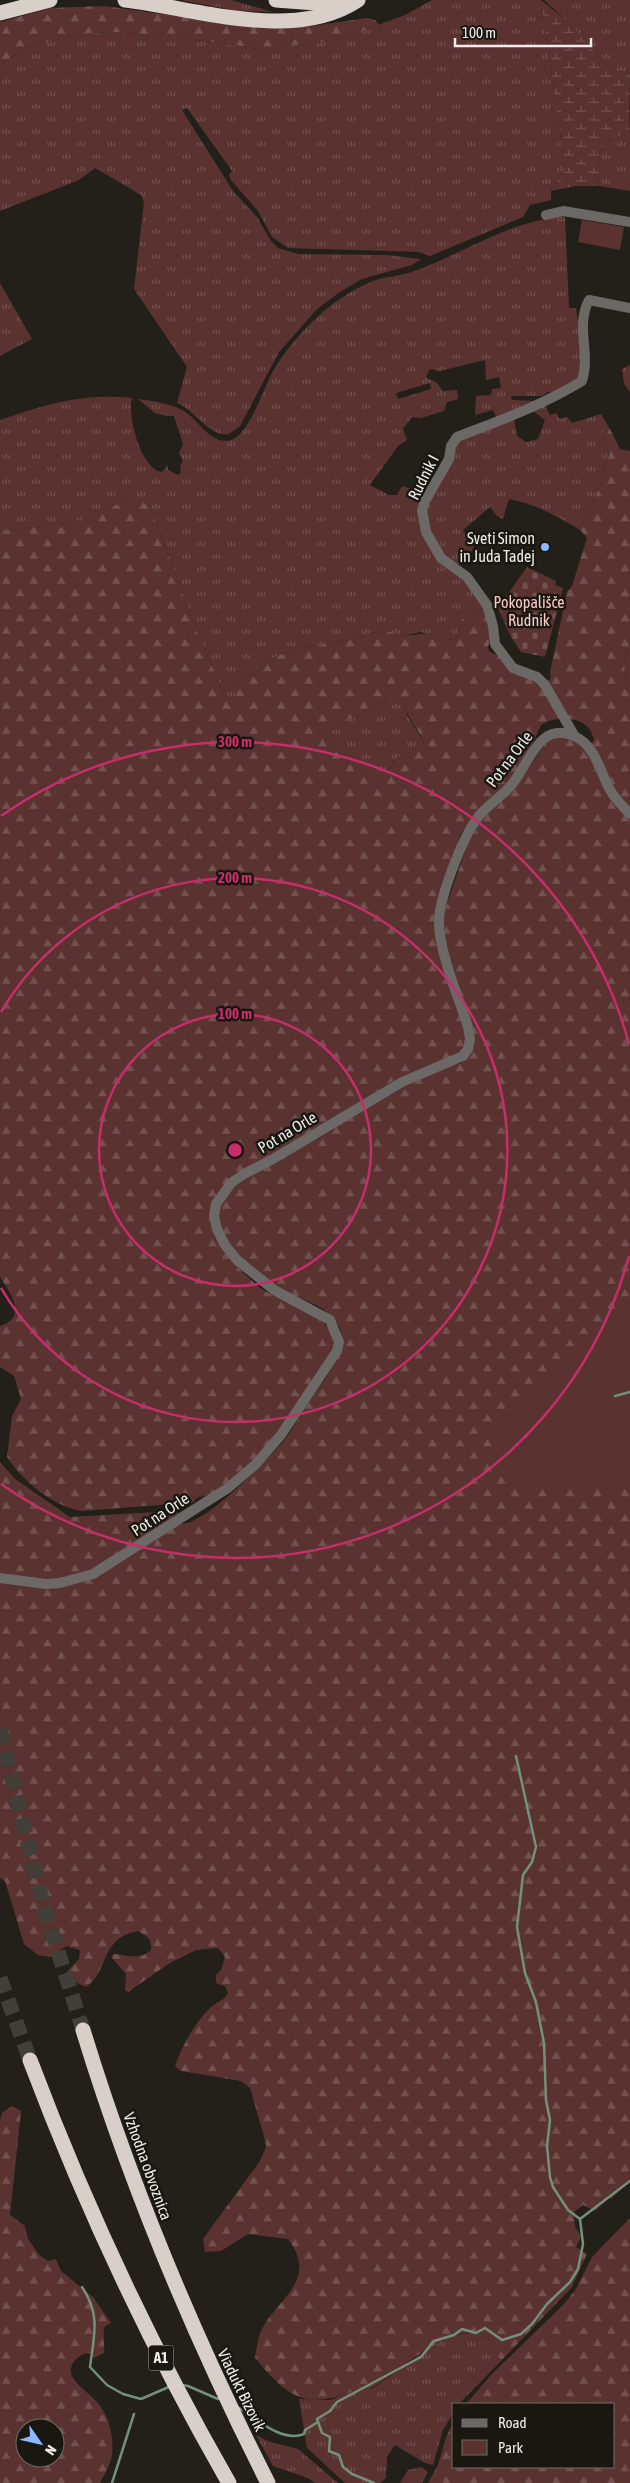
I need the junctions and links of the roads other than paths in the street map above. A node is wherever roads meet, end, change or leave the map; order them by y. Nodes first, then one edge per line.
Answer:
1 (50, 0) edge
2 (125, 0) edge
3 (276, 0) edge
4 (338, 0) edge
5 (358, 0) edge
6 (0, 13) edge
7 (546, 216) dead end
8 (630, 222) edge
9 (630, 308) edge
10 (574, 735) junction
11 (630, 814) edge
12 (0, 1578) edge
13 (83, 2030) tunnel mouth
14 (30, 2060) tunnel mouth
15 (186, 2310) joint
16 (229, 2483) edge
17 (268, 2483) edge

1 - 6 highway
2 - 5 highway
3 - 4 highway
7 - 8 street
9 - 10 street, Rudnik I
10 - 11 street
10 - 12 street, Pot na Orle
13 - 15 highway, Vzhodna obvoznica
14 - 16 highway, A1
15 - 17 highway, Viadukt Bizovik

